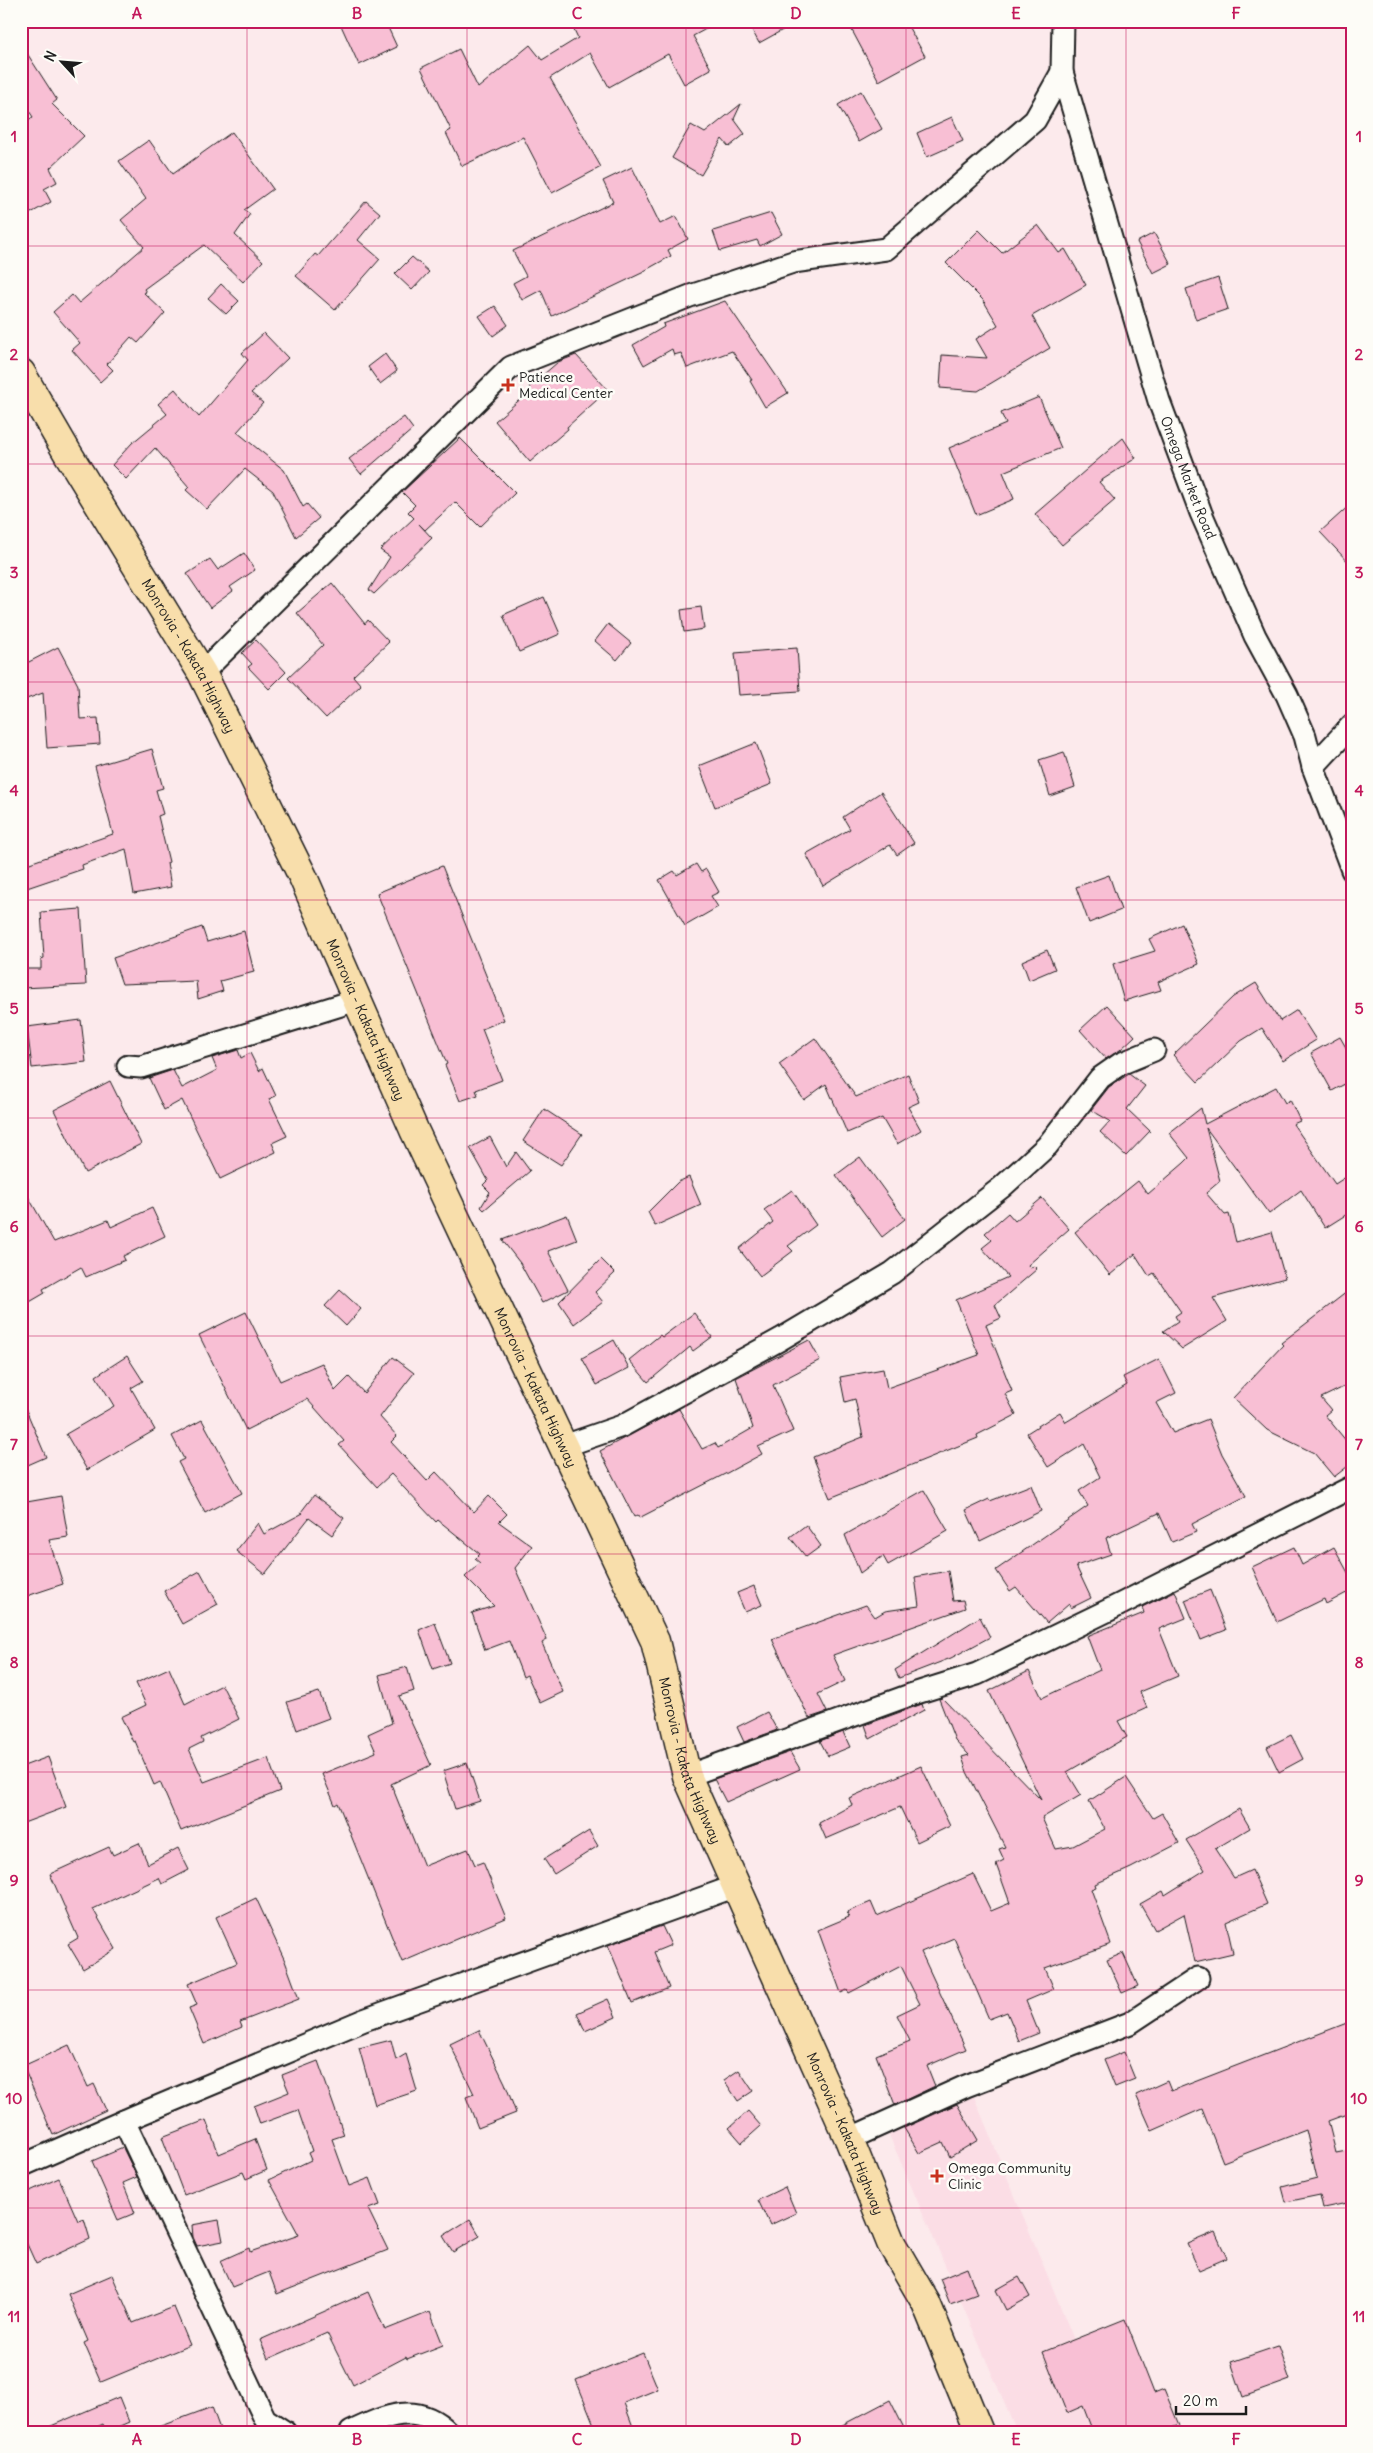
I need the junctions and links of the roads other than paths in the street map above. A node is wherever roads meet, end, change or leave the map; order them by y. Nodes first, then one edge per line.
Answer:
1 (1063, 21) edge
2 (1062, 72) junction
3 (21, 373) edge
4 (202, 673) junction
5 (1352, 724) edge
6 (1312, 767) junction
7 (1352, 870) edge
8 (357, 1000) junction
9 (1154, 1050) dead end
10 (128, 1066) dead end
11 (564, 1446) junction
12 (1352, 1487) edge
13 (687, 1776) junction
14 (736, 1886) junction
15 (1198, 1978) dead end
16 (124, 2120) junction
17 (849, 2139) junction
18 (21, 2166) edge
19 (285, 2432) edge
20 (351, 2432) edge
21 (448, 2432) edge
22 (980, 2432) edge

1 - 2 street
2 - 4 street
2 - 6 street, Omega Market Road
3 - 4 highway, Monrovia - Kakata Highway
4 - 8 highway, Monrovia - Kakata Highway
5 - 6 street
6 - 7 street, Omega Market Road
8 - 10 street
8 - 11 highway, Monrovia - Kakata Highway
9 - 11 street
11 - 13 highway, Monrovia - Kakata Highway
12 - 13 street
13 - 14 highway, Monrovia - Kakata Highway
14 - 16 street
14 - 17 highway, Monrovia - Kakata Highway
15 - 17 street
16 - 18 street
16 - 19 street
17 - 22 highway, Monrovia - Kakata Highway
20 - 21 street

